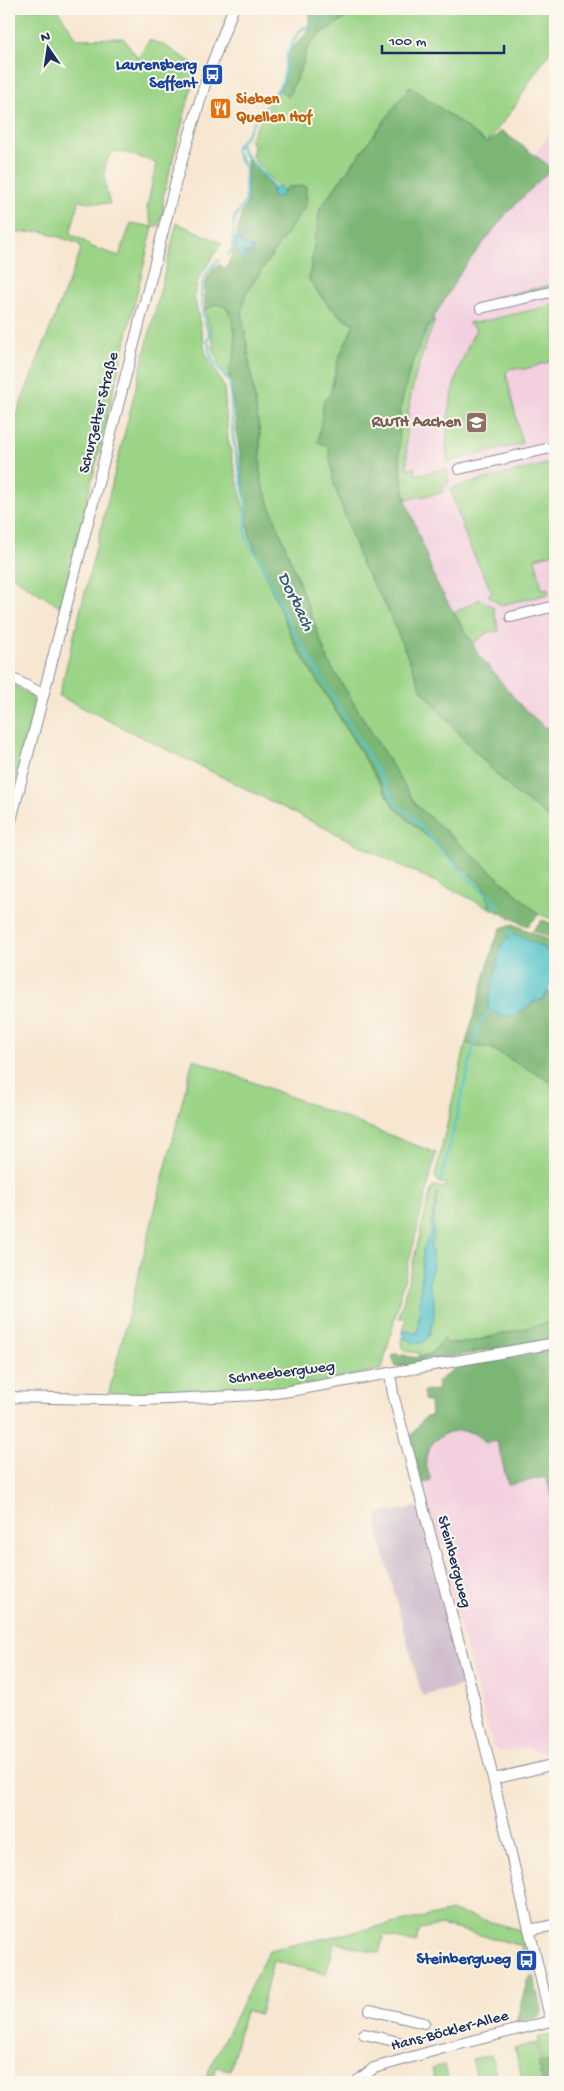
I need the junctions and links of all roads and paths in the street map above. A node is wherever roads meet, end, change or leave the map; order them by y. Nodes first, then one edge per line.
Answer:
1 (233, 9) edge
2 (555, 291) edge
3 (481, 308) dead end
4 (555, 447) edge
5 (459, 469) dead end
6 (555, 606) edge
7 (510, 617) dead end
8 (9, 677) edge
9 (43, 694) junction
10 (9, 828) edge
11 (555, 1343) edge
12 (390, 1373) junction
13 (9, 1397) edge
14 (555, 1764) edge
15 (494, 1779) junction
16 (555, 1925) edge
17 (529, 1930) junction
18 (370, 2010) dead end
19 (553, 2021) edge
20 (424, 2023) dead end
21 (364, 2034) dead end
22 (403, 2044) dead end
23 (356, 2082) edge

1 - 9 street, Schurzelter Straße
2 - 3 street
4 - 5 street
6 - 7 street
8 - 9 street
9 - 10 street, Schurzelter Straße
11 - 12 street, Schneebergweg
12 - 13 street, Schneebergweg
12 - 15 street, Steinbergweg
14 - 15 street
15 - 17 street, Steinbergweg
16 - 17 street
17 - 19 street, Steinbergweg
18 - 20 street
19 - 23 street, Hans-Böckler-Allee
21 - 22 street

